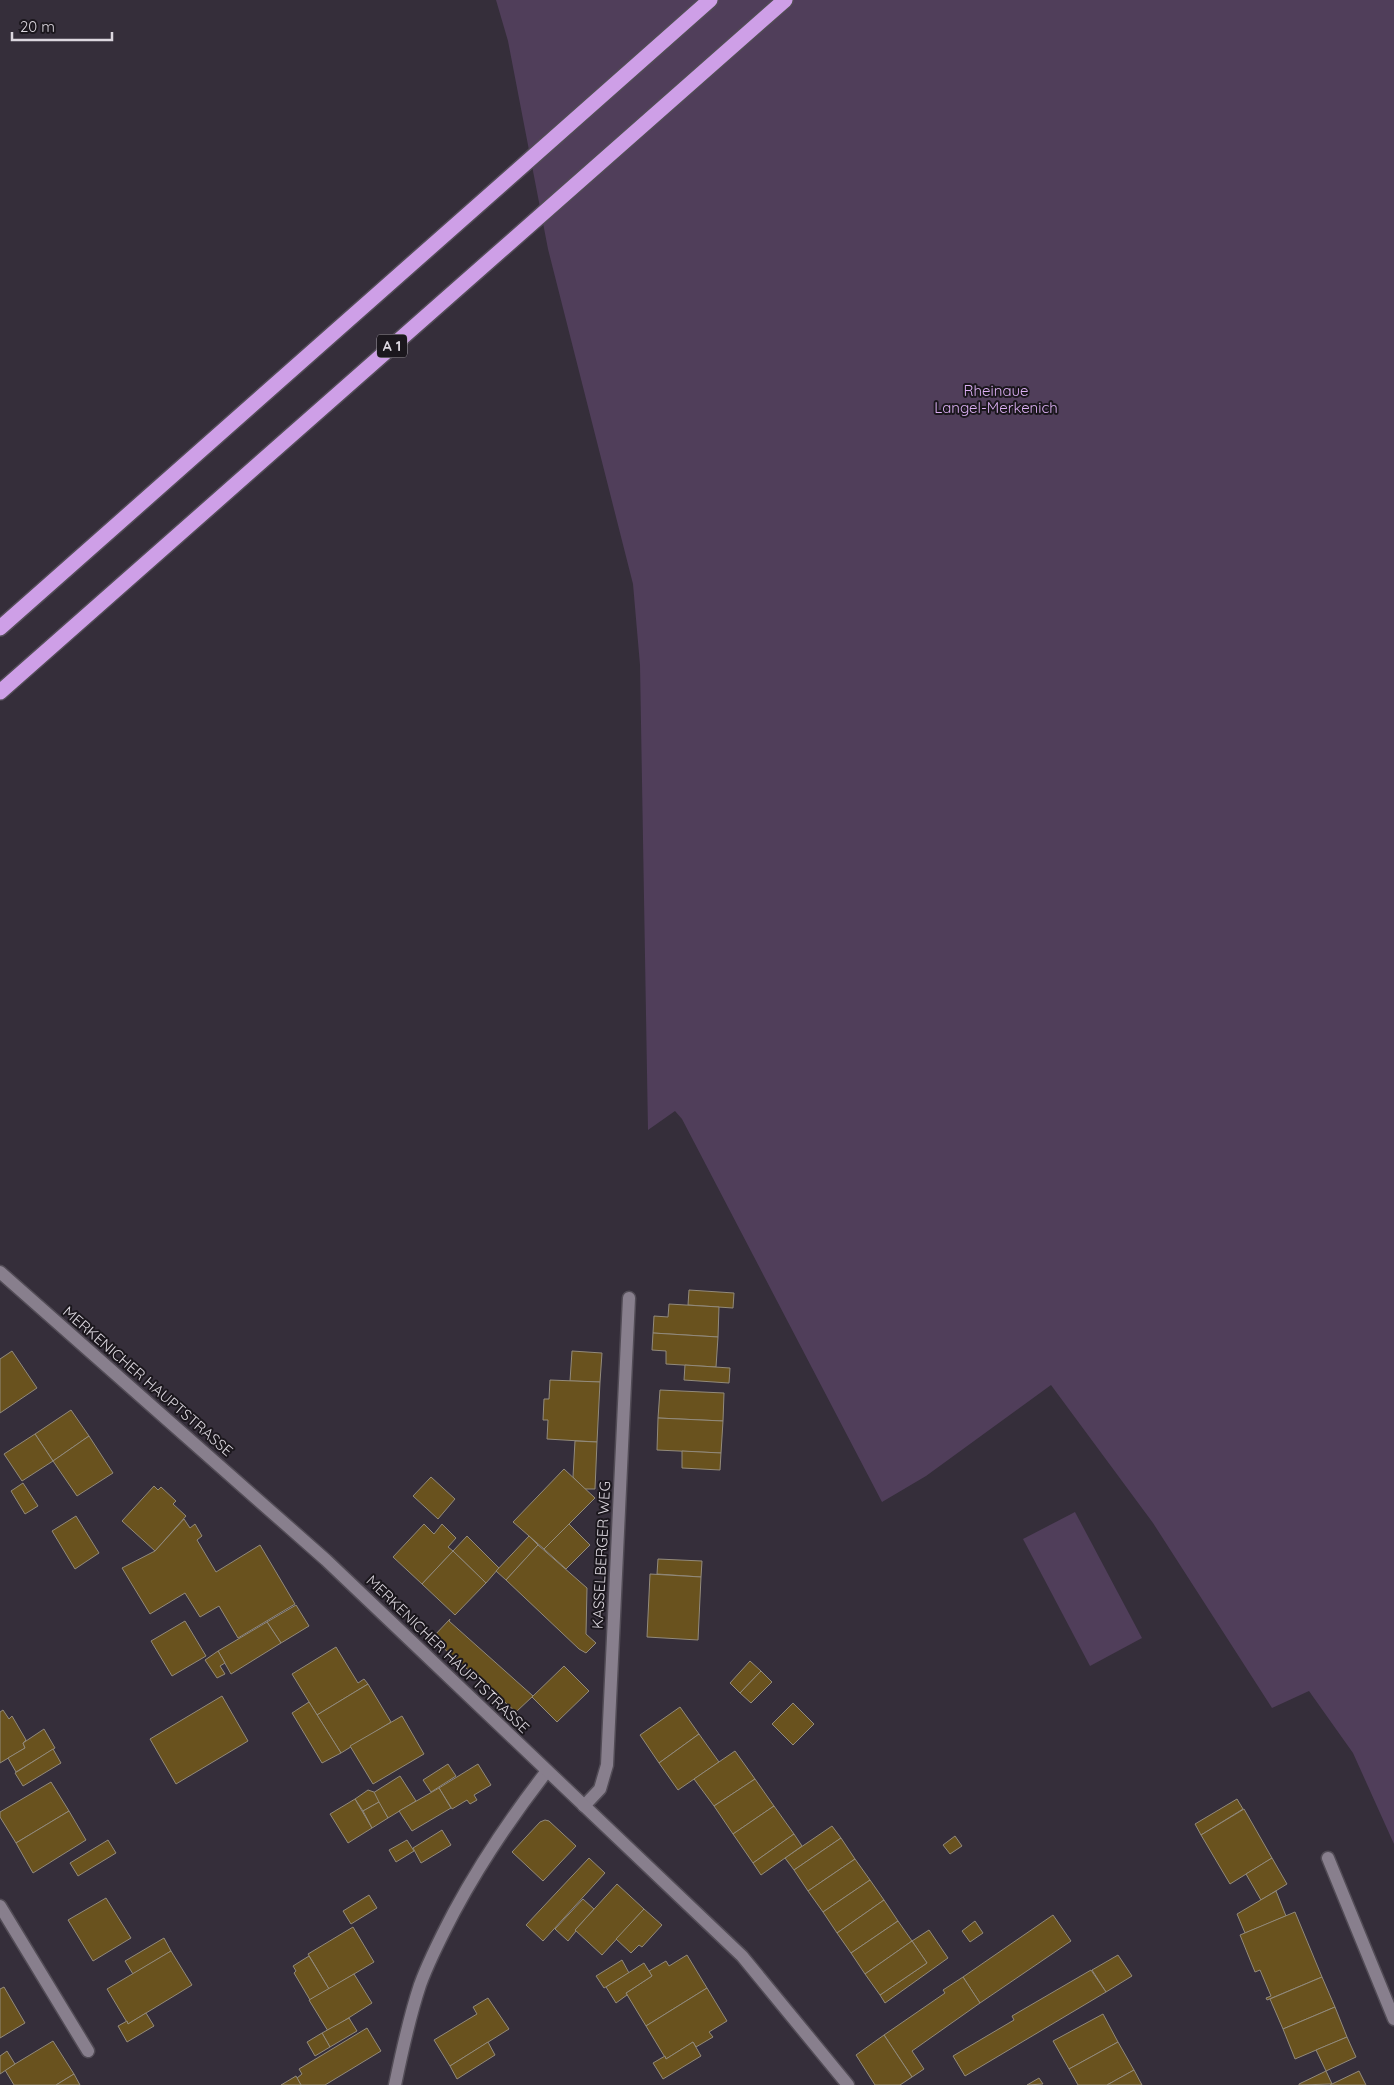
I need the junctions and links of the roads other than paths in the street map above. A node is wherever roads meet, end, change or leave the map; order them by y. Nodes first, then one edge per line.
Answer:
1 (710, 0) edge
2 (785, 0) edge
3 (0, 628) edge
4 (0, 692) edge
5 (0, 1272) edge
6 (629, 1298) dead end
7 (546, 1772) junction
8 (584, 1806) junction
9 (1328, 1858) dead end
10 (0, 1906) edge
11 (1394, 2019) edge
12 (88, 2051) dead end
13 (395, 2085) edge
14 (848, 2085) edge

1 - 3 highway
2 - 4 highway, A 1
5 - 7 street, MERKENICHER HAUPTSTRASSE
6 - 8 street, KASSELBERGER WEG
7 - 8 street, MERKENICHER HAUPTSTRASSE
7 - 13 street
8 - 14 street, MERKENICHER HAUPTSTRASSE
9 - 11 street
10 - 12 street

